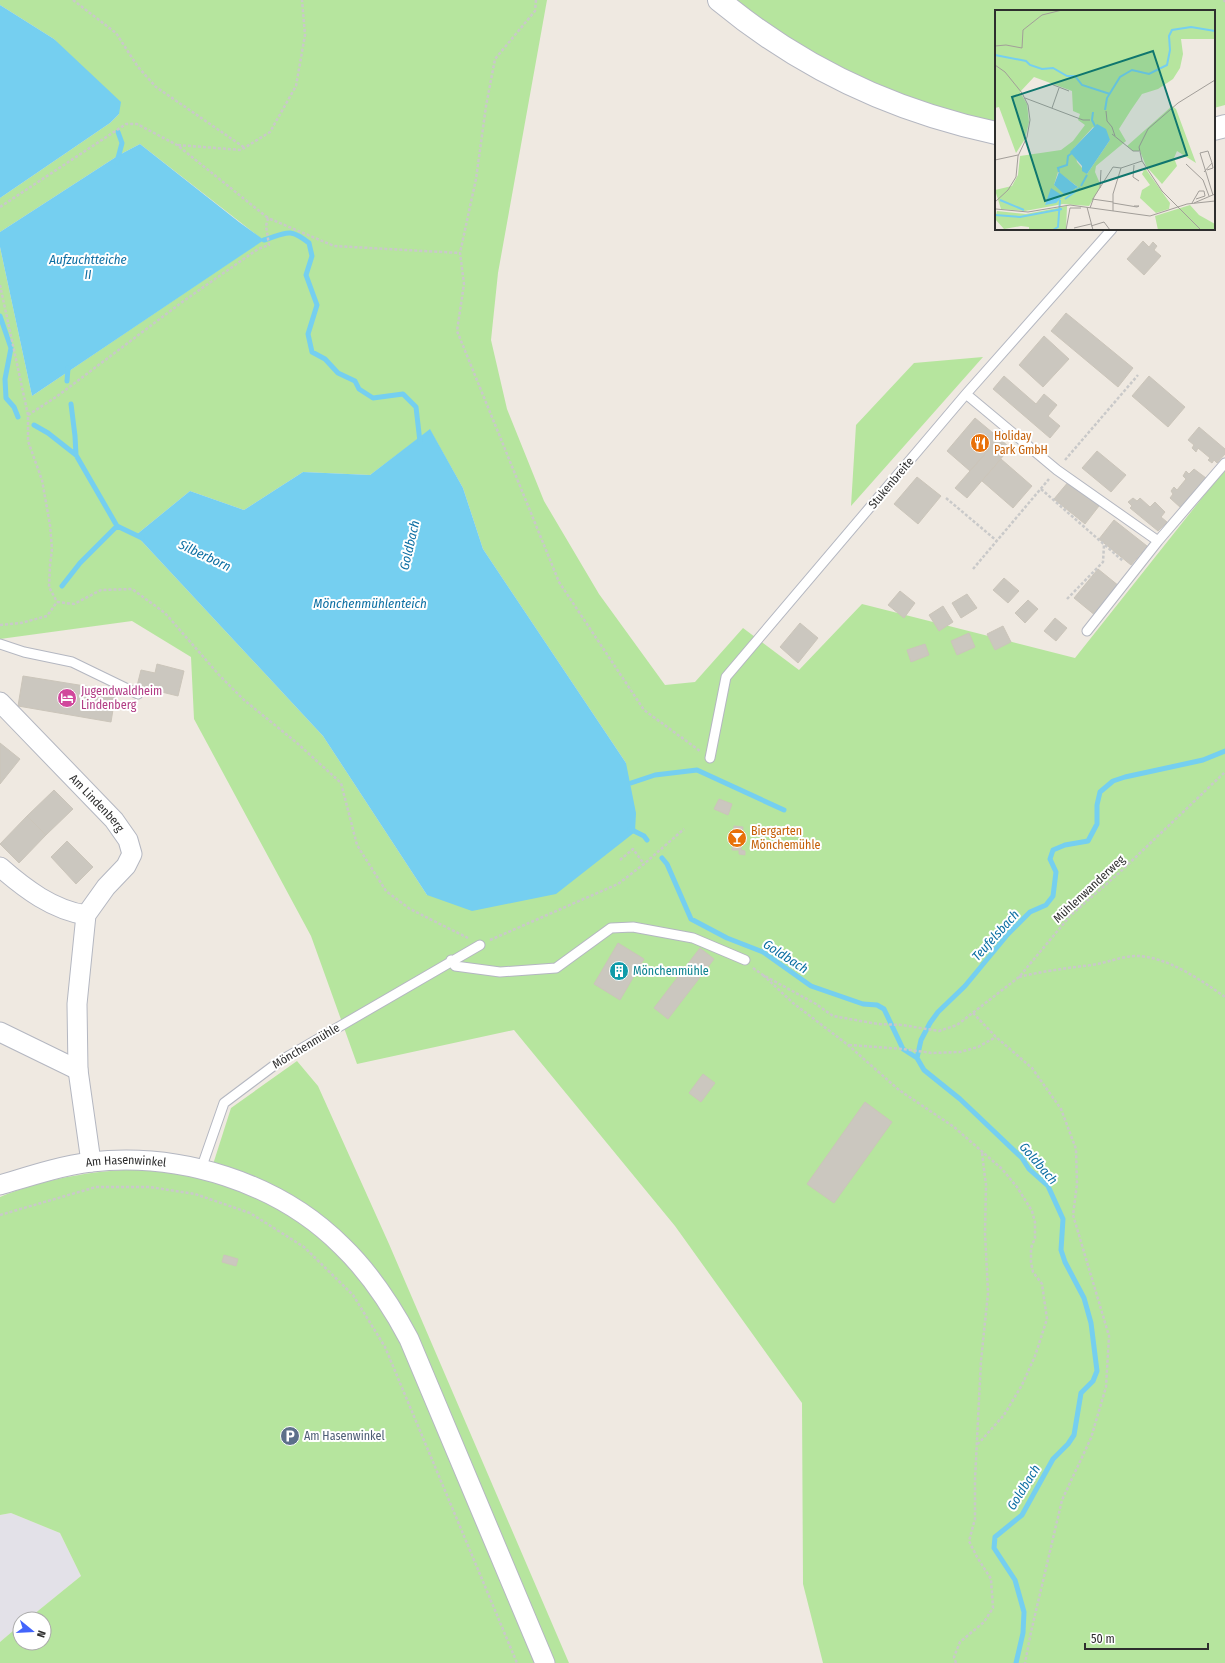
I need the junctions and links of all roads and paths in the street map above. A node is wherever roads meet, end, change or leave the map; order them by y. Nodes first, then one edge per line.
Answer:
1 (73, 0) edge
2 (302, 0) edge
3 (536, 0) edge
4 (719, 0) edge
5 (1225, 126) edge
6 (1215, 128) edge
7 (995, 133) edge
8 (177, 145) junction
9 (245, 148) junction
10 (0, 207) edge
11 (268, 218) junction
12 (1111, 230) edge
13 (460, 253) junction
14 (0, 285) edge
15 (1138, 375) dead end
16 (966, 394) junction
17 (28, 415) junction
18 (1225, 463) edge
19 (1057, 470) junction
20 (1041, 489) junction
21 (946, 498) dead end
22 (997, 541) junction
23 (1158, 541) junction
24 (1104, 544) junction
25 (1123, 561) dead end
26 (973, 569) dead end
27 (1067, 599) dead end
28 (57, 602) junction
29 (0, 625) edge
30 (1087, 631) dead end
31 (0, 644) edge
32 (138, 694) dead end
33 (0, 702) edge
34 (710, 758) joint
35 (1225, 772) edge
36 (684, 829) dead end
37 (620, 860) dead end
38 (644, 864) junction
39 (0, 867) edge
40 (86, 915) junction
41 (480, 945) junction
42 (451, 960) junction
43 (745, 960) dead end
44 (1019, 977) junction
45 (1225, 997) edge
46 (973, 1013) junction
47 (0, 1032) edge
48 (996, 1037) junction
49 (848, 1045) junction
50 (78, 1070) junction
51 (982, 1153) junction
52 (91, 1162) junction
53 (201, 1169) junction
54 (0, 1185) edge
55 (0, 1215) edge
56 (978, 1444) junction
57 (517, 1663) edge
58 (545, 1663) edge
59 (956, 1663) edge
60 (1025, 1663) edge

1 - 9 path
2 - 9 path
3 - 13 path
4 - 7 street
5 - 6 street
8 - 9 path
8 - 10 path
8 - 11 path
11 - 13 path
11 - 17 path
12 - 16 lane, Stukenbreite
13 - 34 path
14 - 17 path
15 - 19 path
16 - 19 lane
16 - 34 lane, Stukenbreite
17 - 28 path
18 - 23 lane
19 - 20 path
19 - 23 lane
20 - 22 path
20 - 24 path
21 - 22 path
22 - 26 path
23 - 30 lane
24 - 25 path
24 - 27 path
28 - 29 path
28 - 41 path
31 - 32 lane
33 - 40 street, Am Lindenberg
35 - 44 path, Mühlenwanderweg
36 - 38 path
37 - 38 path
38 - 41 path
39 - 40 street
40 - 50 street, Am Lindenberg
41 - 42 lane, Mönchenmühle
42 - 43 lane
42 - 53 lane, Mönchenmühle
44 - 45 path
44 - 46 path, Mühlenwanderweg
46 - 48 path
46 - 49 path
47 - 50 street
48 - 49 path
48 - 60 path
49 - 51 path
50 - 52 street, Am Lindenberg
51 - 56 path
51 - 56 path
52 - 53 street, Am Hasenwinkel
52 - 54 street, Am Hasenwinkel
53 - 58 street, Am Hasenwinkel
55 - 57 path
56 - 59 path

